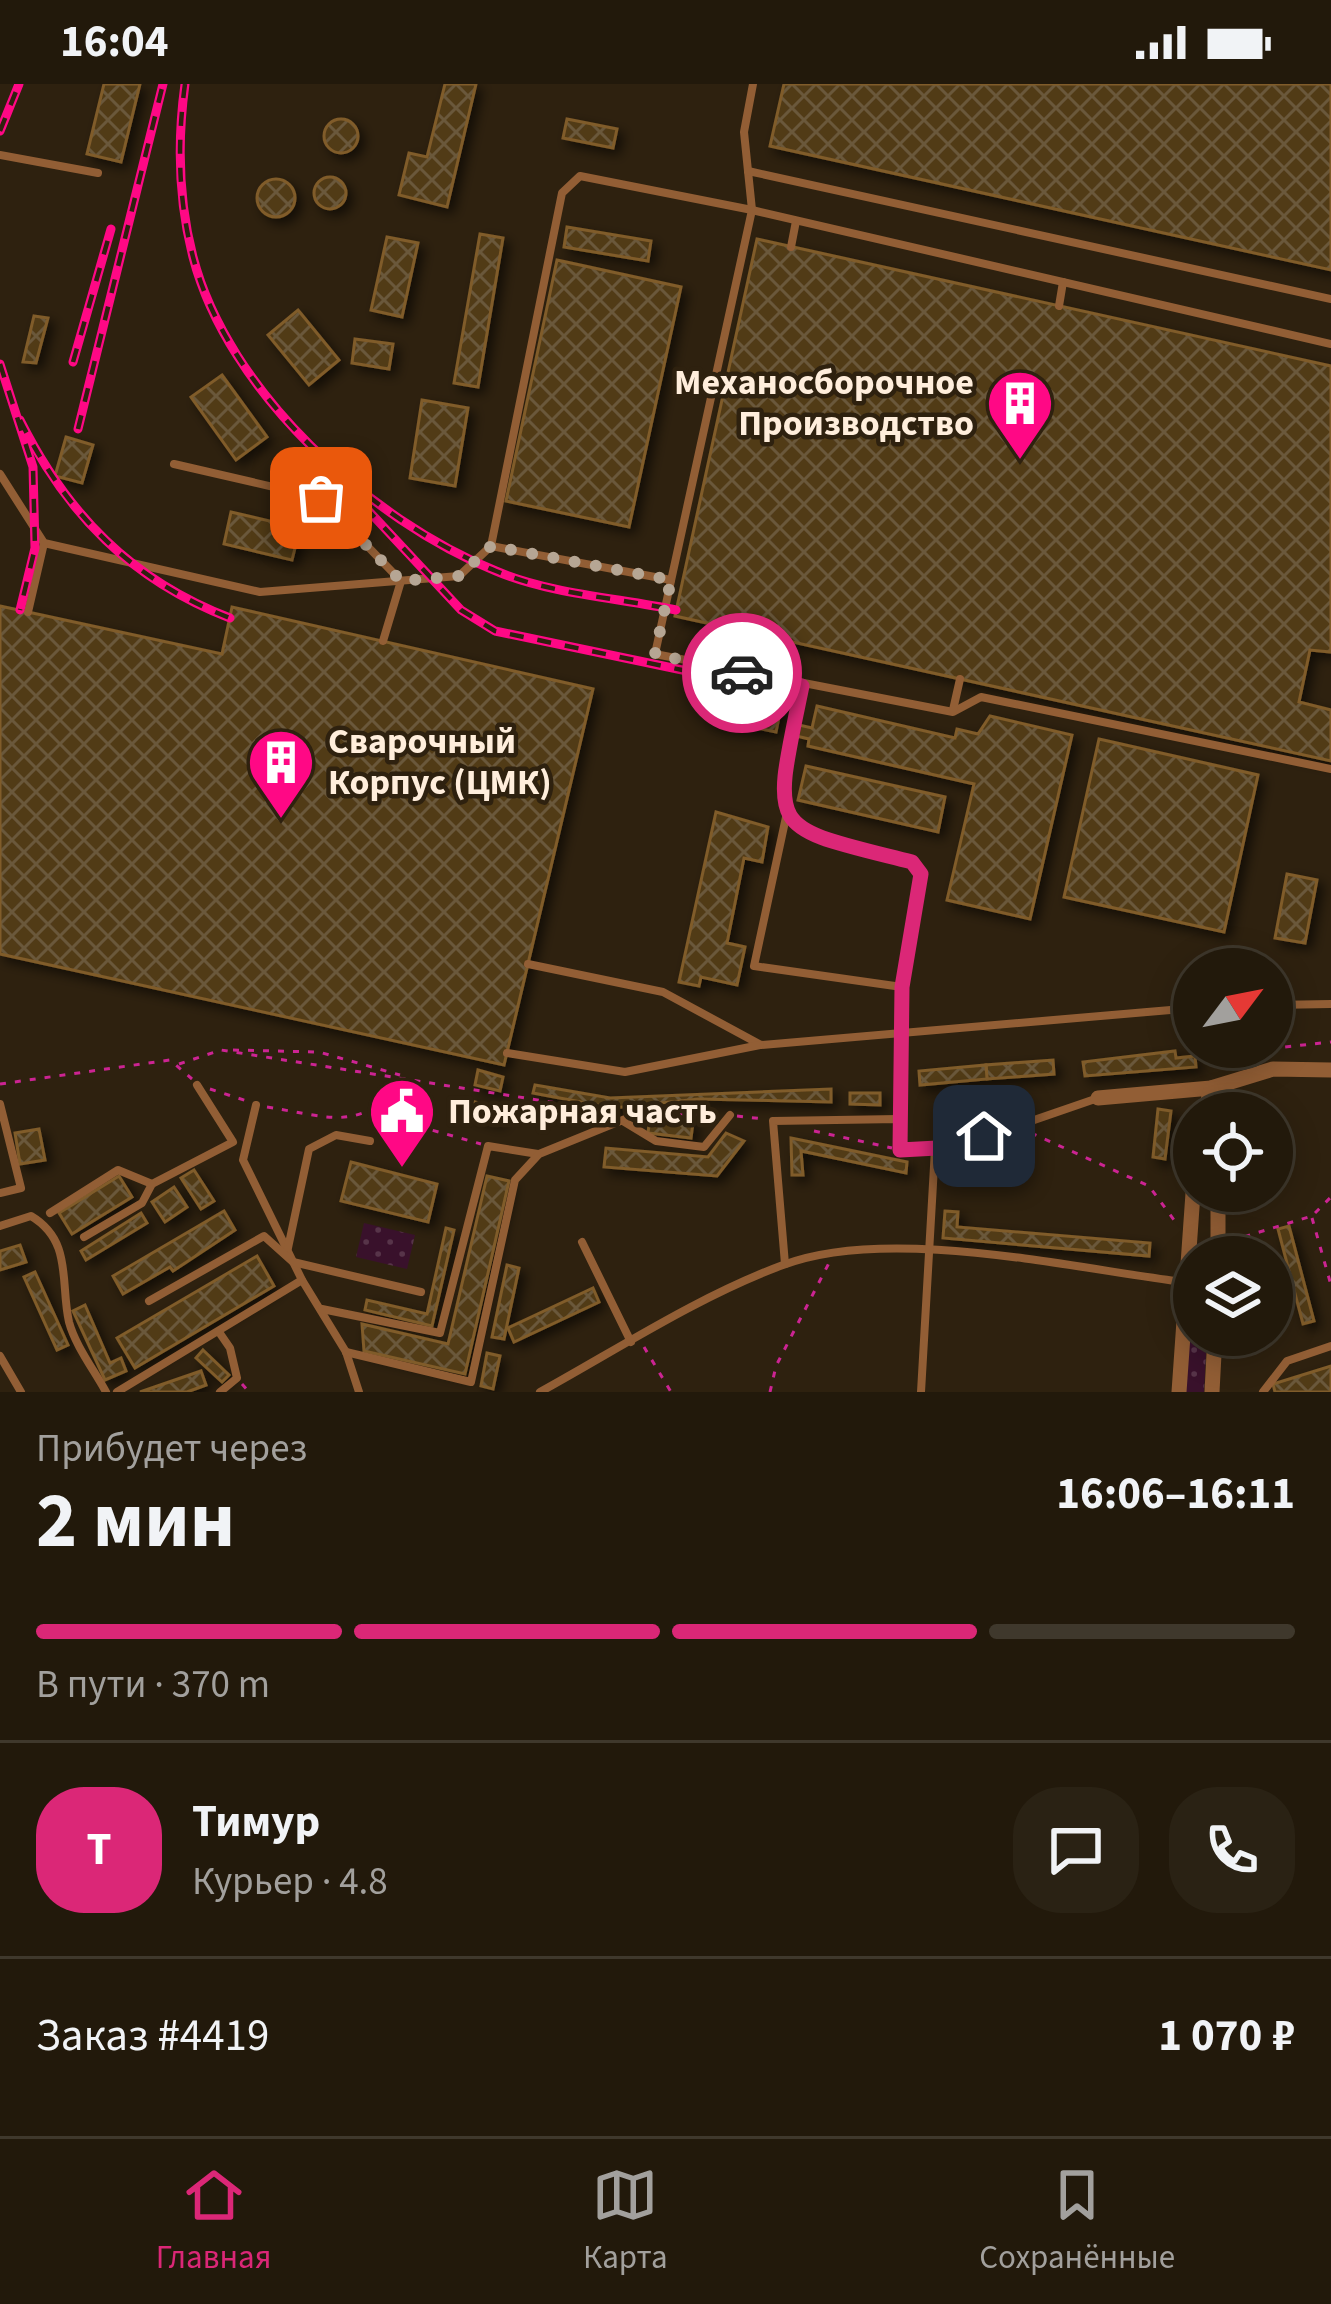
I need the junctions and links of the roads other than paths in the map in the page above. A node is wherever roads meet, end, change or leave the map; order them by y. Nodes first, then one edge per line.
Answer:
1 (753, 84) edge
2 (0, 154) edge
3 (748, 171) junction
4 (98, 173) dead end
5 (752, 211) junction
6 (796, 221) junction
7 (791, 247) dead end
8 (1063, 282) junction
9 (1331, 299) edge
10 (1059, 306) dead end
11 (1331, 344) edge
12 (174, 464) dead end
13 (0, 474) edge
14 (44, 543) junction
15 (491, 546) junction
16 (671, 580) junction
17 (401, 581) junction
18 (28, 612) dead end
19 (382, 641) dead end
20 (960, 679) dead end
21 (802, 686) junction
22 (952, 712) junction
23 (1331, 769) edge
24 (787, 816) junction
25 (527, 964) dead end
26 (902, 987) junction
27 (1331, 1004) edge
28 (1293, 1005) edge
29 (1173, 1010) edge
30 (902, 1034) junction
31 (761, 1045) junction
32 (507, 1053) dead end
33 (1331, 1070) edge
34 (197, 1085) dead end
35 (1211, 1088) junction
36 (1211, 1092) edge
37 (1098, 1098) joint
38 (0, 1104) edge
39 (256, 1105) dead end
40 (640, 1113) road end
41 (730, 1115) road end
42 (898, 1119) junction
43 (623, 1121) junction
44 (2, 1131) edge
45 (370, 1141) dead end
46 (233, 1142) junction
47 (935, 1149) junction
48 (539, 1154) junction
49 (243, 1160) junction
50 (152, 1184) junction
51 (0, 1193) edge
52 (50, 1213) dead end
53 (0, 1226) edge
54 (84, 1238) dead end
55 (582, 1242) dead end
56 (927, 1249) junction
57 (288, 1250) junction
58 (293, 1262) junction
59 (785, 1264) junction
60 (302, 1280) junction
61 (1173, 1281) edge
62 (421, 1292) dead end
63 (149, 1301) dead end
64 (322, 1310) junction
65 (218, 1332) junction
66 (634, 1340) junction
67 (1331, 1346) edge
68 (346, 1352) junction
69 (0, 1356) edge
70 (1180, 1356) edge
71 (1214, 1356) edge
72 (356, 1391) edge
73 (21, 1392) edge
74 (106, 1392) edge
75 (117, 1392) edge
76 (220, 1392) edge
77 (540, 1392) edge
78 (921, 1392) edge
79 (1179, 1392) edge
80 (1212, 1392) edge
81 (1263, 1392) edge

1 - 3 lane
2 - 4 lane
3 - 5 lane
3 - 9 lane
5 - 6 lane
5 - 15 lane
5 - 16 lane
6 - 7 lane
6 - 8 lane
8 - 10 lane
8 - 11 lane
12 - 17 lane
13 - 14 lane
14 - 17 lane
14 - 18 lane
15 - 16 lane
15 - 17 lane
16 - 21 lane
17 - 19 lane
20 - 22 lane
21 - 22 lane
21 - 24 lane
22 - 23 lane
24 - 26 lane
24 - 26 lane
25 - 31 lane
26 - 30 lane
27 - 28 lane
29 - 30 lane
30 - 31 lane
30 - 42 lane
31 - 32 lane
33 - 35 street
34 - 46 lane
35 - 36 street
35 - 37 street
37 - 47 lane
38 - 44 lane
39 - 49 lane
40 - 43 lane
41 - 43 lane
42 - 47 lane
42 - 59 lane
43 - 48 lane
44 - 51 lane
45 - 57 lane
46 - 49 lane
46 - 50 lane
47 - 56 lane
48 - 64 lane
48 - 68 lane
49 - 57 lane
50 - 52 lane
50 - 54 lane
53 - 74 lane
55 - 66 lane
56 - 59 lane
56 - 61 lane
56 - 78 lane
57 - 58 lane
58 - 60 lane
58 - 62 lane
58 - 63 lane
59 - 66 lane
60 - 64 lane
60 - 65 lane
64 - 68 lane
65 - 75 lane
65 - 76 lane
66 - 77 lane
67 - 81 lane
68 - 72 lane
69 - 73 lane
70 - 79 street
71 - 80 street

